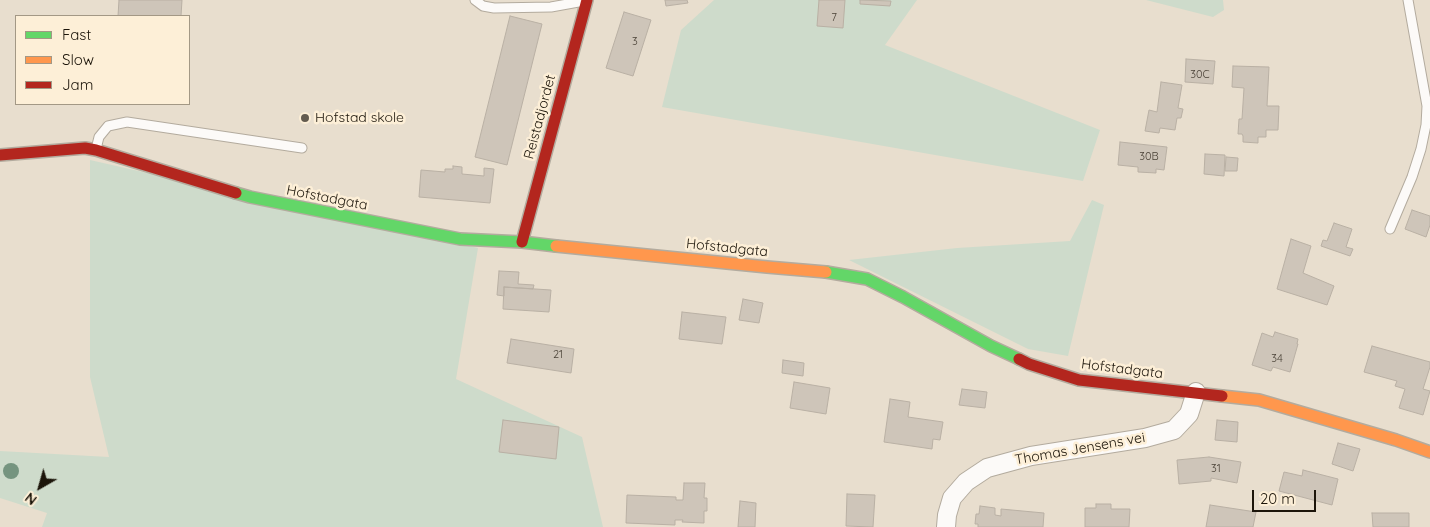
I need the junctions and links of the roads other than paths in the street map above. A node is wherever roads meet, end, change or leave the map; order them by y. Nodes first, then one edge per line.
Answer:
1 (475, 0) edge
2 (1408, 0) edge
3 (587, 1) edge
4 (302, 148) dead end
5 (96, 150) junction
6 (0, 155) edge
7 (1390, 229) dead end
8 (522, 242) junction
9 (1196, 392) junction
10 (1430, 452) edge
11 (946, 527) edge

1 - 3 lane
2 - 7 lane
3 - 8 street, Reistadjordet
4 - 5 lane
5 - 6 street, Hofstadgata
5 - 8 street, Hofstadgata
8 - 9 street, Hofstadgata
9 - 10 street, Hofstadgata
9 - 11 street, Thomas Jensens vei

